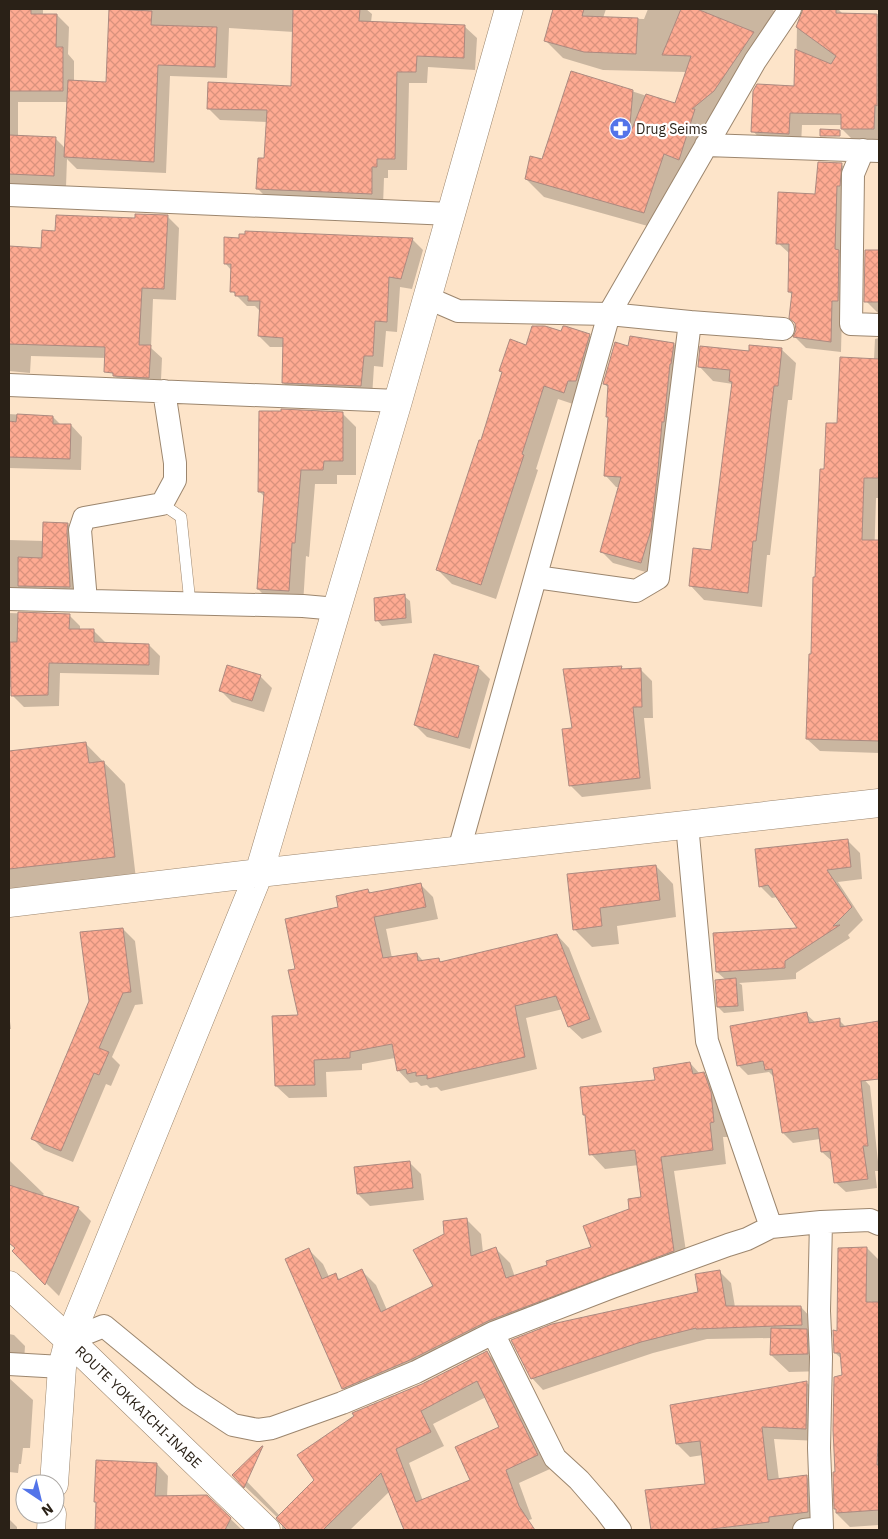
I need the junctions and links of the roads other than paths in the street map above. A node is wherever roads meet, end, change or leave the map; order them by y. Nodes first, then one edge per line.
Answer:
1 (509, 9) edge
2 (790, 9) edge
3 (706, 145) junction
4 (871, 151) edge
5 (9, 195) edge
6 (451, 214) junction
7 (428, 298) junction
8 (609, 314) junction
9 (690, 322) junction
10 (879, 326) edge
11 (783, 329) dead end
12 (9, 386) edge
13 (164, 391) junction
14 (398, 400) junction
15 (162, 504) junction
16 (536, 577) junction
17 (9, 599) edge
18 (86, 601) junction
19 (190, 603) junction
20 (337, 609) junction
21 (879, 803) edge
22 (687, 824) junction
23 (459, 850) junction
24 (259, 873) junction
25 (9, 903) edge
26 (821, 1222) junction
27 (879, 1224) edge
28 (772, 1227) junction
29 (9, 1285) edge
30 (493, 1333) junction
31 (70, 1340) junction
32 (9, 1364) edge
33 (62, 1367) junction
34 (55, 1474) edge
35 (266, 1530) edge
36 (620, 1530) edge
37 (804, 1530) edge

1 - 6 street
2 - 3 street
3 - 4 street
3 - 8 street
4 - 10 street
5 - 6 street
6 - 7 street
7 - 8 street
7 - 14 street
8 - 9 street
8 - 16 street
9 - 11 street
9 - 16 street
12 - 13 street
13 - 14 street
13 - 15 street
14 - 20 street
15 - 18 street
15 - 19 lane
16 - 23 street
17 - 18 street
18 - 19 street
19 - 20 street
20 - 24 street
21 - 22 street
22 - 23 street
22 - 28 street
23 - 24 street
24 - 25 street
24 - 31 street
26 - 27 street
26 - 28 street
26 - 37 street
28 - 30 street
29 - 31 street, ROUTE YOKKAICHI-INABE
30 - 31 street
30 - 36 street
31 - 33 street
31 - 35 street, ROUTE YOKKAICHI-INABE
32 - 33 street
33 - 34 street

